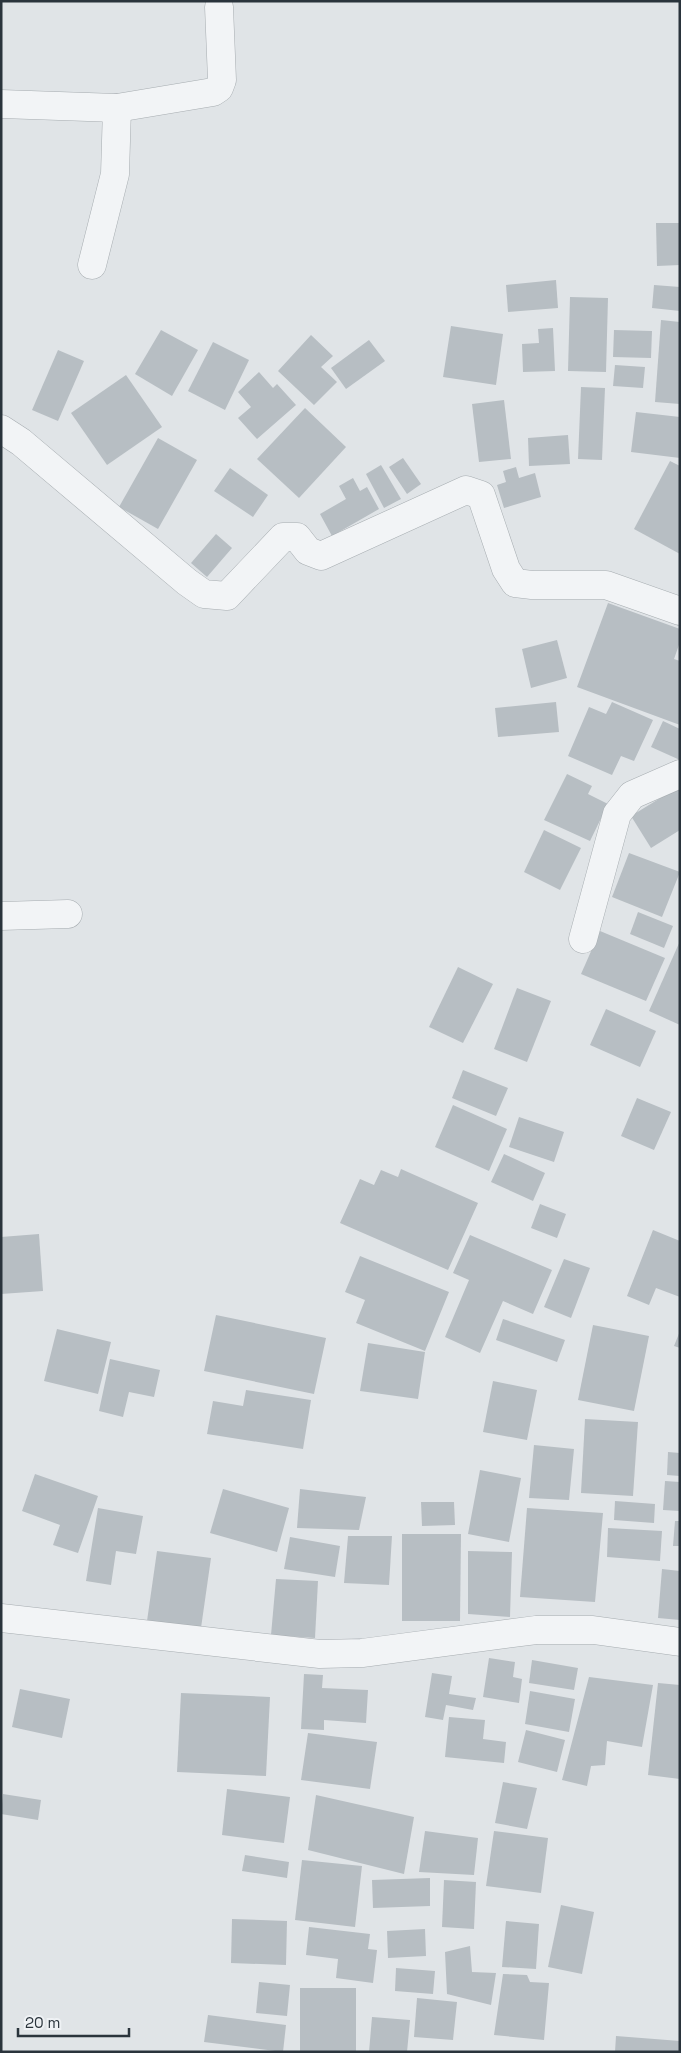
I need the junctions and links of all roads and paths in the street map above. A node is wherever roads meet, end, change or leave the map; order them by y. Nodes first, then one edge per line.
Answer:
1 (219, 7) dead end
2 (1, 104) edge
3 (117, 108) junction
4 (92, 265) dead end
5 (1, 429) edge
6 (680, 610) edge
7 (680, 774) edge
8 (68, 914) dead end
9 (1, 916) edge
10 (583, 939) dead end
11 (1, 1618) edge
12 (680, 1642) edge

1 - 3 street
2 - 3 street
3 - 4 street
5 - 6 street
7 - 10 street
8 - 9 street
11 - 12 street

